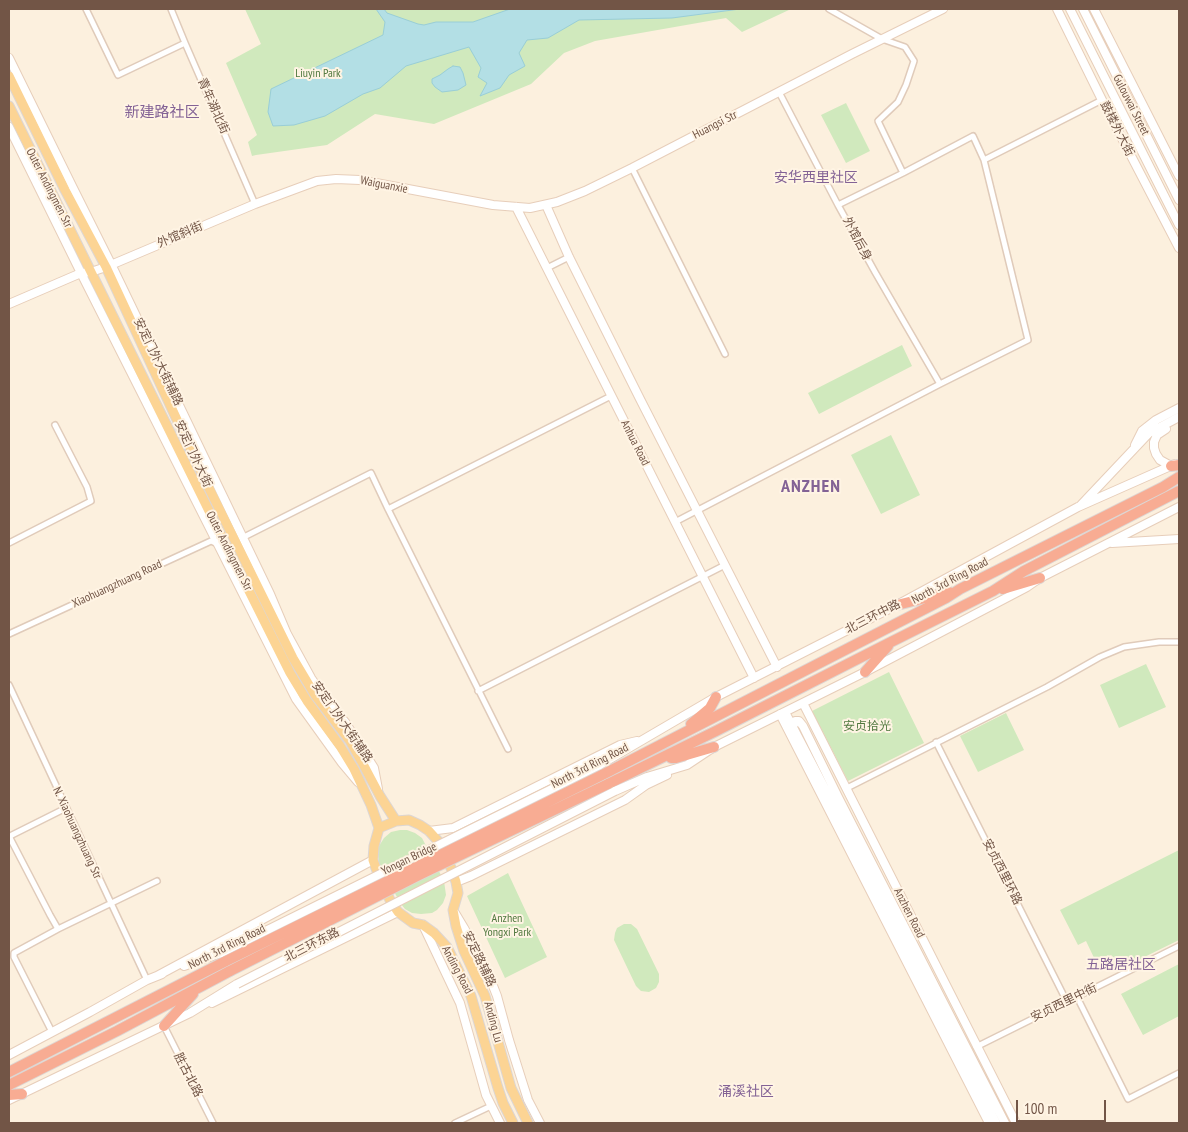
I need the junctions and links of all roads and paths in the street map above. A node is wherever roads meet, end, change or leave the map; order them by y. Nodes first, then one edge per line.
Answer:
1 (86, 9) edge
2 (171, 9) edge
3 (828, 9) edge
4 (943, 9) edge
5 (1057, 9) edge
6 (1070, 9) edge
7 (1083, 9) edge
8 (1094, 9) edge
9 (882, 39) junction
10 (185, 43) junction
11 (9, 58) edge
12 (1128, 75) junction
13 (9, 76) edge
14 (779, 92) junction
15 (1102, 100) junction
16 (1129, 101) junction
17 (9, 106) edge
18 (1141, 124) junction
19 (9, 128) edge
20 (1160, 137) junction
21 (984, 160) junction
22 (632, 168) junction
23 (903, 173) junction
24 (1179, 176) edge
25 (1179, 200) edge
26 (255, 204) junction
27 (546, 205) junction
28 (838, 205) junction
29 (516, 207) junction
30 (65, 220) junction
31 (1179, 225) edge
32 (62, 234) junction
33 (1179, 248) edge
34 (569, 257) junction
35 (108, 266) junction
36 (547, 268) junction
37 (91, 272) junction
38 (81, 273) junction
39 (9, 304) edge
40 (725, 354) dead end
41 (940, 384) junction
42 (611, 396) junction
43 (1179, 408) edge
44 (1179, 417) edge
45 (1179, 422) edge
46 (55, 425) dead end
47 (1131, 454) junction
48 (1176, 464) edge
49 (1179, 477) edge
50 (1179, 491) edge
51 (1078, 508) junction
52 (1179, 508) edge
53 (388, 509) junction
54 (697, 511) junction
55 (675, 522) junction
56 (1179, 539) edge
57 (231, 542) junction
58 (9, 543) edge
59 (1108, 544) junction
60 (725, 565) junction
61 (702, 576) junction
62 (1040, 578) junction
63 (960, 589) junction
64 (993, 591) junction
65 (897, 605) junction
66 (9, 634) edge
67 (891, 642) junction
68 (1179, 642) edge
69 (777, 666) junction
70 (865, 672) junction
71 (754, 678) junction
72 (9, 685) edge
73 (478, 691) junction
74 (716, 697) junction
75 (802, 703) junction
76 (782, 713) junction
77 (793, 727) junction
78 (805, 730) junction
79 (679, 734) junction
80 (646, 738) junction
81 (936, 742) junction
82 (825, 746) junction
83 (714, 747) junction
84 (508, 749) dead end
85 (662, 758) junction
86 (687, 765) junction
87 (600, 771) junction
88 (612, 788) junction
89 (846, 788) junction
90 (66, 808) junction
91 (396, 820) junction
92 (866, 827) junction
93 (379, 828) junction
94 (429, 831) junction
95 (9, 838) edge
96 (863, 846) junction
97 (851, 854) junction
98 (860, 857) junction
99 (373, 860) junction
100 (157, 881) dead end
101 (456, 882) junction
102 (110, 904) junction
103 (453, 910) junction
104 (398, 912) junction
105 (423, 924) junction
106 (58, 929) junction
107 (1179, 946) edge
108 (226, 962) junction
109 (157, 976) junction
110 (930, 978) junction
111 (147, 980) junction
112 (943, 980) junction
113 (199, 987) junction
114 (1077, 997) junction
115 (1067, 1002) junction
116 (933, 1007) junction
117 (190, 1013) junction
118 (164, 1026) junction
119 (52, 1032) junction
120 (976, 1047) junction
121 (9, 1055) edge
122 (986, 1066) junction
123 (9, 1072) edge
124 (971, 1073) junction
125 (1179, 1073) edge
126 (9, 1085) edge
127 (22, 1094) junction
128 (9, 1095) edge
129 (9, 1100) edge
130 (491, 1106) junction
131 (213, 1123) edge
132 (455, 1123) edge
133 (500, 1123) edge
134 (513, 1123) edge
135 (528, 1123) edge
136 (540, 1123) edge
137 (989, 1123) edge
138 (996, 1123) edge
139 (1005, 1123) edge
140 (1016, 1123) edge

1 - 10 street
2 - 10 street, 青年湖北街
3 - 9 street
4 - 9 street, Huangsi Str
5 - 15 street, 鼓楼外大街
6 - 31 street, 鼓楼外大街
7 - 16 street, Gulouwai Street
8 - 12 street
9 - 14 street, Huangsi Str
9 - 23 street
10 - 26 street, 青年湖北街
11 - 35 street
12 - 16 street
12 - 20 street
13 - 35 main road, 安定门外大街
14 - 22 street, Huangsi Str
14 - 28 street, 外馆后身
15 - 21 street
15 - 33 street, 鼓楼外大街
16 - 18 street, Gulouwai Street
17 - 30 main road, Outer Andingmen Str
18 - 20 street
18 - 25 street, Gulouwai Street
19 - 32 street
20 - 24 street
21 - 23 street
21 - 41 street
22 - 27 street, Huangsi Str
22 - 40 street
23 - 28 street
26 - 29 street, Waiguanxie
26 - 35 street, 外馆斜街
27 - 29 street, Waiguanxie
27 - 34 street, Anhua Road
28 - 41 street, 外馆后身
29 - 36 street, Anhua Road
30 - 32 street
30 - 37 main road, Outer Andingmen Str
32 - 38 street
34 - 36 street
34 - 54 street, Anhua Road
35 - 37 street, 外馆斜街
35 - 57 main road, 安定门外大街
36 - 42 street, Anhua Road
37 - 38 street, 外馆斜街
37 - 57 main road, Outer Andingmen Str
38 - 39 street, 外馆斜街
38 - 57 street
41 - 54 street
42 - 53 street
42 - 55 street, Anhua Road
43 - 47 street
44 - 47 street
45 - 48 street
46 - 58 street
47 - 51 street
48 - 51 street, 北三环中路
49 - 63 highway, North 3rd Ring Road
50 - 64 highway, North 3rd Ring Road
51 - 65 street, 北三环中路
52 - 59 street
53 - 57 street, Xiaohuangzhuang Road
53 - 73 street
54 - 55 street
54 - 60 street, Anhua Road
55 - 61 street, Anhua Road
56 - 59 street
57 - 66 street, Xiaohuangzhuang Road
57 - 91 main road, 安定门外大街
57 - 93 main road, Outer Andingmen Str
59 - 62 street
60 - 61 street
60 - 69 street, Anhua Road
61 - 71 street, Anhua Road
61 - 73 street
62 - 64 highway
62 - 70 street
63 - 65 highway
63 - 79 highway, North 3rd Ring Road
64 - 67 highway, North 3rd Ring Road
65 - 69 street, 北三环中路
67 - 70 highway
67 - 85 highway, North 3rd Ring Road
68 - 81 street
69 - 71 street, 北三环中路
70 - 75 street
71 - 74 street, 北三环中路
72 - 90 street, N. Xiaohuangzhuang Str
73 - 84 street
74 - 79 highway
74 - 80 street, 北三环中路
75 - 76 street
75 - 82 street, Anzhen Road
76 - 77 street, Anzhen Road
76 - 83 street
76 - 97 street, Anzhen Road
77 - 78 street
77 - 98 street, Anzhen Road
78 - 82 street
78 - 96 street, Anzhen Road
79 - 87 highway, North 3rd Ring Road
80 - 87 street, 北三环中路
80 - 94 street
81 - 89 street
81 - 115 street, 安贞西里环路
82 - 89 street, Anzhen Road
83 - 85 highway
83 - 86 street
85 - 88 highway, North 3rd Ring Road
86 - 88 street
86 - 101 street
87 - 108 highway, North 3rd Ring Road, bridge
88 - 108 highway, North 3rd Ring Road, bridge
88 - 117 street, 北三环东路, bridge
89 - 92 street, Anzhen Road
90 - 95 street
90 - 102 street, N. Xiaohuangzhuang Str
91 - 93 main road
91 - 94 main road
92 - 96 street
92 - 112 street, Anzhen Road
93 - 99 main road
94 - 101 main road
95 - 106 street
96 - 110 street, Anzhen Road
97 - 98 street
97 - 116 street, Anzhen Road
98 - 116 street, Anzhen Road
99 - 104 main road
99 - 109 street
100 - 102 street
101 - 103 main road, Anding Lu
102 - 106 street
102 - 111 street, N. Xiaohuangzhuang Str
103 - 135 main road, Anding Lu
103 - 136 street, 安定路辅路
104 - 105 main road, Anding Road
104 - 117 street
105 - 130 street
105 - 134 main road, Anding Road
106 - 119 street
107 - 114 street, 安贞西里中街
108 - 109 street
108 - 113 highway, North 3rd Ring Road
108 - 123 highway, North 3rd Ring Road
109 - 111 street
110 - 112 street
110 - 124 street, Anzhen Road
111 - 119 street
112 - 120 street, Anzhen Road
113 - 118 highway
113 - 126 highway, North 3rd Ring Road
114 - 115 street, 安贞西里中街
114 - 125 street
115 - 120 street, 安贞西里中街
116 - 124 street, Anzhen Road
117 - 118 street, 北三环东路
118 - 127 street, 北三环东路
118 - 131 street, 胜古北路
119 - 121 street
120 - 122 street, Anzhen Road
122 - 124 street
122 - 140 street, Anzhen Road
124 - 137 street, Anzhen Road
124 - 138 street, Anzhen Road
124 - 139 street, Anzhen Road
127 - 128 highway
127 - 129 street, 北三环东路
130 - 132 street
130 - 133 street

